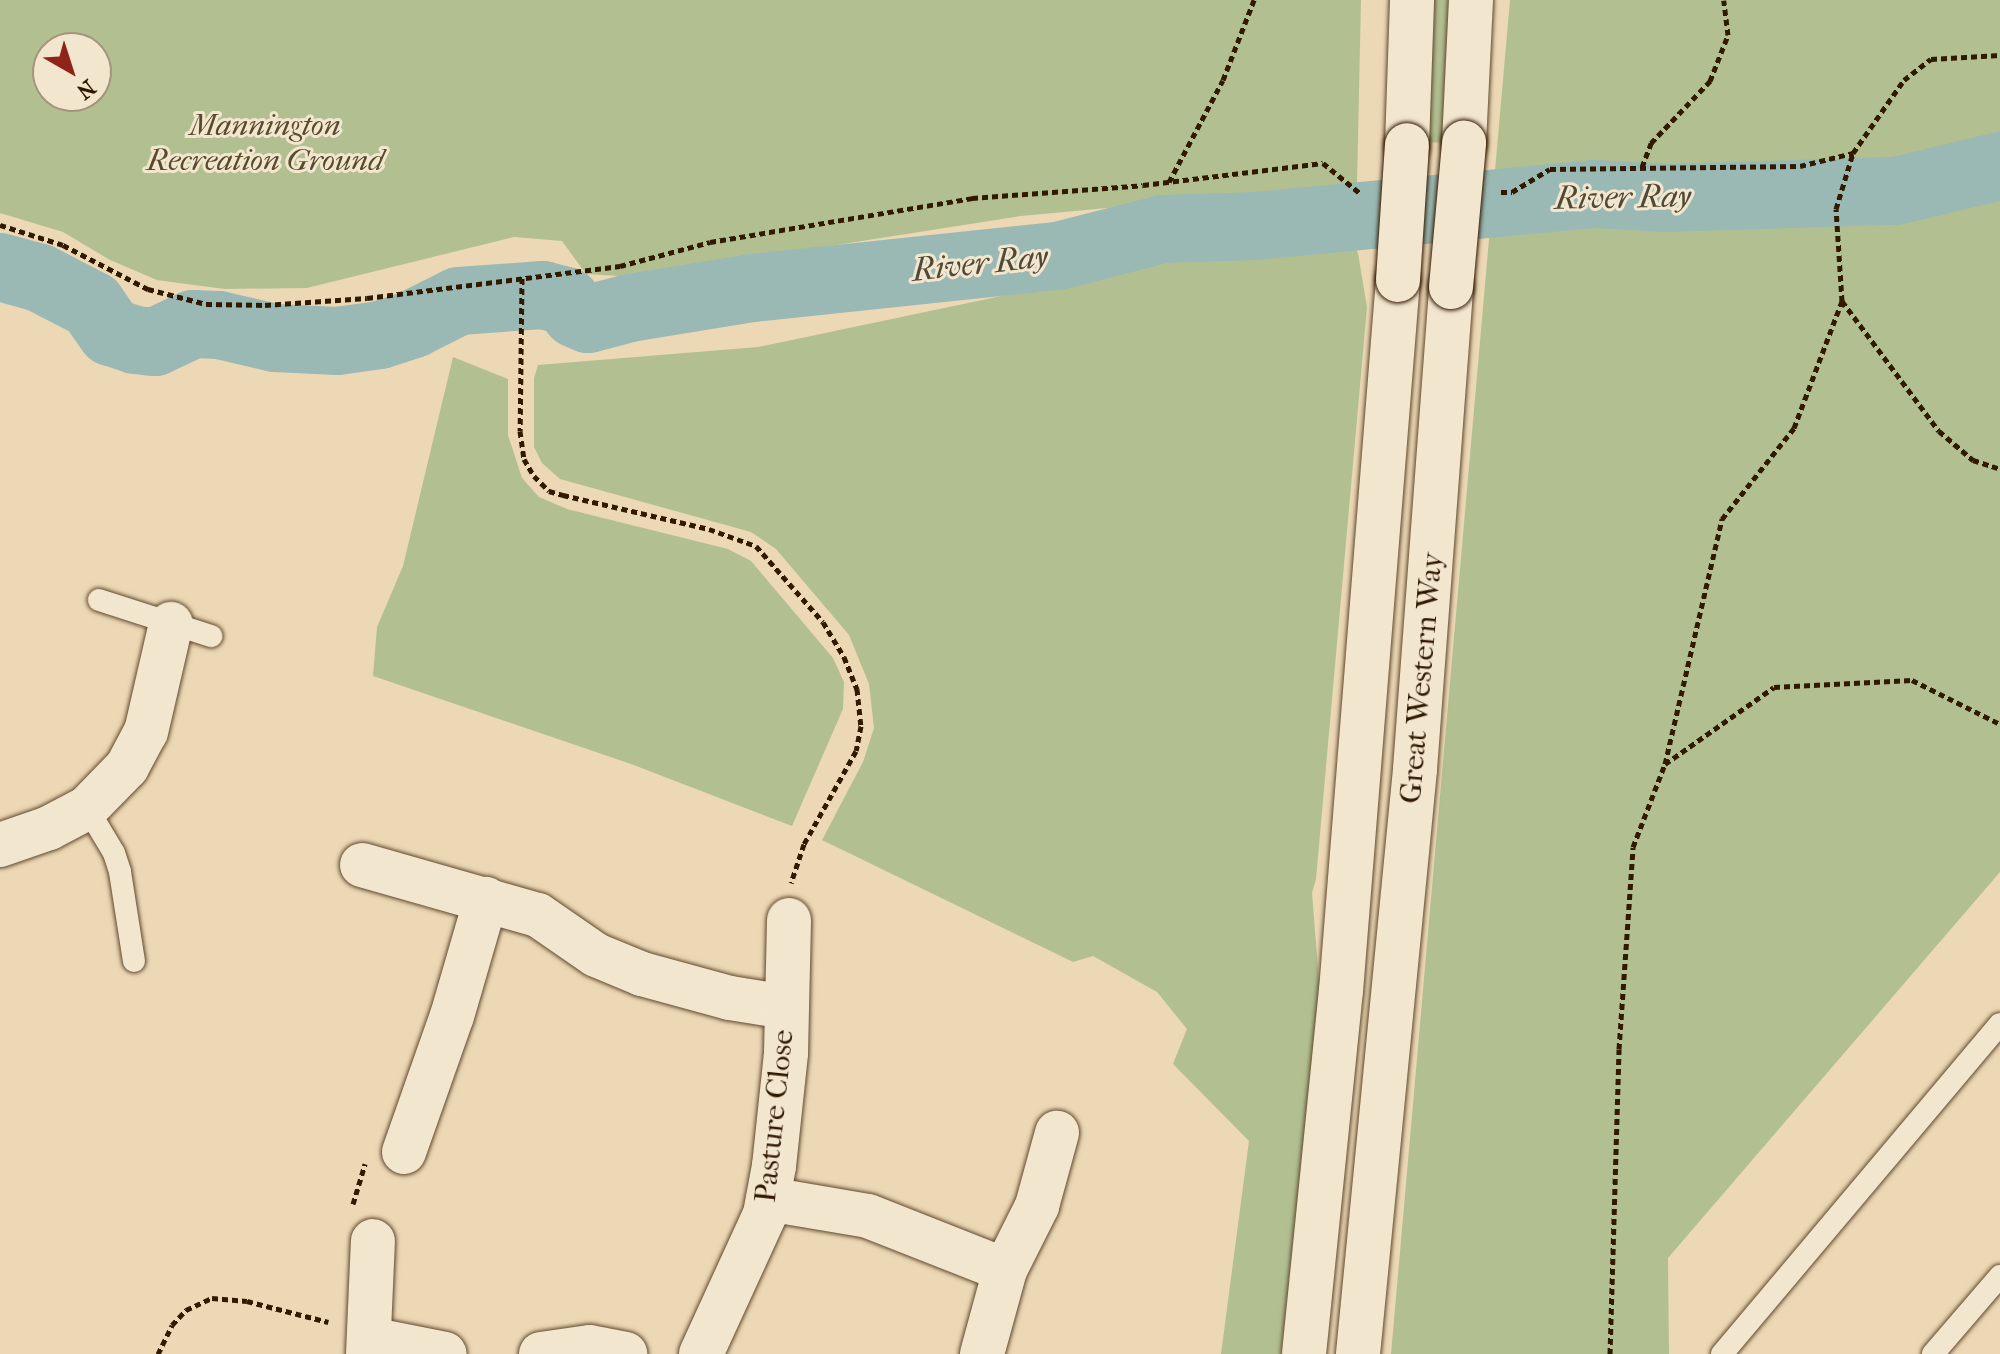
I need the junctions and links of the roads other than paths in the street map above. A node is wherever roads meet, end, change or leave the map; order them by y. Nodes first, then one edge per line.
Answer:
1 (1412, 0) edge
2 (1471, 0) edge
3 (99, 600) dead end
4 (191, 630) joint
5 (87, 808) junction
6 (0, 845) edge
7 (362, 865) dead end
8 (486, 899) junction
9 (789, 920) road end
10 (134, 961) dead end
11 (786, 1007) junction
12 (2000, 1024) edge
13 (1057, 1133) dead end
14 (404, 1152) road end
15 (768, 1199) junction
16 (373, 1241) road end
17 (1005, 1270) junction
18 (2000, 1276) edge
19 (369, 1346) edge
20 (445, 1354) edge
21 (541, 1354) edge
22 (625, 1354) edge
23 (701, 1354) edge
24 (982, 1354) edge
25 (1304, 1354) edge
26 (1358, 1354) edge
27 (1722, 1354) edge
28 (1933, 1354) edge

1 - 25 main road, Great Western Way, bridge
2 - 26 main road, Great Western Way, bridge
3 - 4 lane
4 - 5 main road
5 - 6 main road
5 - 10 lane
7 - 8 main road, Pasture Close
8 - 11 main road, Pasture Close
8 - 14 main road
9 - 11 main road, Pasture Close
11 - 15 main road, Pasture Close
12 - 27 lane
13 - 17 main road
15 - 17 main road
15 - 23 main road, Pasture Close
16 - 19 main road
17 - 24 main road
18 - 28 lane
19 - 20 main road
21 - 22 main road

